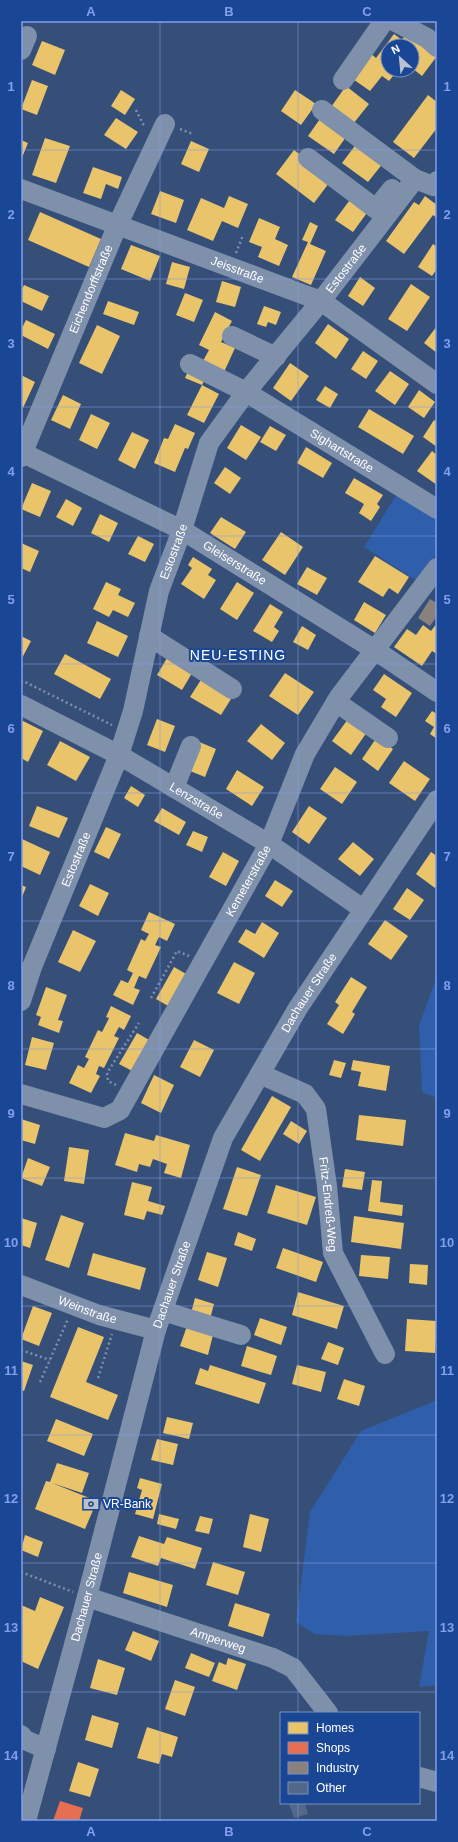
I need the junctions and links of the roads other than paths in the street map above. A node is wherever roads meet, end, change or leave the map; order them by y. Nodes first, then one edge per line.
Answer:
1 (384, 21) edge
2 (394, 21) edge
3 (437, 47) edge
4 (344, 80) dead end
5 (322, 110) dead end
6 (165, 124) dead end
7 (308, 158) dead end
8 (426, 181) edge
9 (21, 189) edge
10 (118, 224) junction
11 (322, 301) junction
12 (232, 336) dead end
13 (276, 357) junction
14 (190, 364) dead end
15 (437, 384) edge
16 (246, 392) junction
17 (22, 454) edge
18 (437, 509) edge
19 (182, 530) junction
20 (437, 568) edge
21 (149, 636) junction
22 (375, 650) junction
23 (232, 689) dead end
24 (437, 692) edge
25 (336, 702) junction
26 (21, 705) edge
27 (388, 738) dead end
28 (191, 746) dead end
29 (119, 755) junction
30 (174, 788) junction
31 (437, 800) edge
32 (269, 844) junction
33 (363, 909) junction
34 (21, 1001) edge
35 (260, 1074) junction
36 (21, 1094) edge
37 (21, 1285) edge
38 (163, 1311) junction
39 (156, 1330) junction
40 (241, 1335) dead end
41 (385, 1354) dead end
42 (87, 1597) junction
43 (327, 1712) edge
44 (21, 1735) edge
45 (46, 1749) junction
46 (420, 1777) edge
47 (437, 1782) edge
48 (26, 1821) edge

1 - 4 street
2 - 3 street
5 - 8 street
6 - 10 street, Eichendorffstraße
7 - 8 street
8 - 11 street, Estostraße
9 - 10 street, Jeisstraße
10 - 11 street, Jeisstraße
10 - 17 street, Eichendorffstraße
11 - 13 street, Estostraße
11 - 15 street, Jeisstraße
12 - 13 street
13 - 16 street, Estostraße
14 - 16 street, Sighartstraße
16 - 18 street, Sighartstraße
16 - 19 street, Estostraße
17 - 19 street, Gleiserstraße
19 - 21 street, Estostraße
19 - 22 street, Gleiserstraße
20 - 22 street, Kemeterstraße
21 - 23 street
21 - 29 street, Estostraße
22 - 24 street, Gleiserstraße
22 - 25 street, Kemeterstraße
25 - 27 street
25 - 32 street, Kemeterstraße
26 - 29 street, Lenzstraße
28 - 30 street
29 - 30 street, Lenzstraße
29 - 34 street, Estostraße
30 - 32 street, Lenzstraße
31 - 33 street, Dachauer Straße
32 - 33 street, Lenzstraße
32 - 36 street, Kemeterstraße
33 - 35 street, Dachauer Straße
35 - 38 street, Dachauer Straße
35 - 41 street, Fritz-Endreß-Weg
37 - 39 street, Weinstraße
38 - 39 street, Dachauer Straße
38 - 40 street
39 - 42 street, Dachauer Straße
42 - 43 street, Amperweg
42 - 45 street, Dachauer Straße
44 - 45 street
45 - 48 street, Dachauer Straße
46 - 47 street

